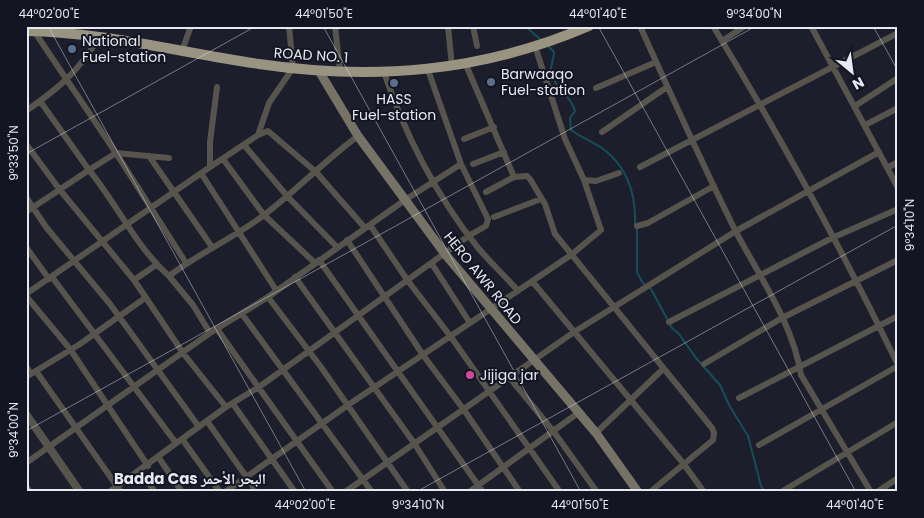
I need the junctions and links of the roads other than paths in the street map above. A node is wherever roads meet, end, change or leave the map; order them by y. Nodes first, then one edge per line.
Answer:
1 (191, 26) edge
2 (289, 26) edge
3 (335, 26) edge
4 (448, 26) edge
5 (474, 26) edge
6 (589, 26) edge
7 (640, 26) edge
8 (713, 26) edge
9 (745, 26) edge
10 (811, 26) edge
11 (36, 30) edge
12 (898, 32) edge
13 (99, 38) junction
14 (722, 42) junction
15 (477, 46) dead end
16 (535, 46) junction
17 (182, 50) junction
18 (656, 62) junction
19 (466, 65) junction
20 (831, 66) junction
21 (452, 67) junction
22 (293, 68) junction
23 (428, 70) junction
24 (319, 71) junction
25 (340, 72) junction
26 (384, 72) junction
27 (898, 78) edge
28 (66, 80) junction
29 (667, 87) junction
30 (217, 88) dead end
31 (596, 88) dead end
32 (40, 101) junction
33 (761, 105) junction
34 (854, 106) junction
35 (898, 108) edge
36 (26, 111) edge
37 (865, 125) junction
38 (494, 127) junction
39 (602, 132) dead end
40 (258, 135) junction
41 (358, 136) junction
42 (464, 139) dead end
43 (693, 140) junction
44 (26, 144) edge
45 (244, 146) junction
46 (504, 152) junction
47 (879, 152) junction
48 (116, 153) junction
49 (149, 156) junction
50 (169, 158) dead end
51 (223, 158) junction
52 (898, 162) edge
53 (461, 164) junction
54 (473, 164) dead end
55 (210, 167) junction
56 (640, 168) dead end
57 (887, 168) junction
58 (89, 170) junction
59 (316, 172) junction
60 (201, 173) junction
61 (619, 173) dead end
62 (514, 178) junction
63 (584, 180) junction
64 (434, 181) junction
65 (714, 186) junction
66 (898, 188) edge
67 (60, 190) junction
68 (174, 191) junction
69 (486, 192) dead end
70 (808, 192) junction
71 (26, 197) edge
72 (288, 197) junction
73 (542, 199) junction
74 (405, 200) junction
75 (33, 206) junction
76 (151, 207) junction
77 (898, 209) edge
78 (26, 212) edge
79 (264, 215) junction
80 (494, 217) dead end
81 (128, 224) junction
82 (368, 226) junction
83 (637, 226) dead end
84 (736, 231) junction
85 (240, 232) junction
86 (470, 236) junction
87 (832, 238) junction
88 (347, 240) junction
89 (103, 241) junction
90 (26, 247) edge
91 (212, 247) junction
92 (337, 247) junction
93 (445, 254) junction
94 (572, 255) junction
95 (898, 260) edge
96 (317, 262) junction
97 (74, 263) junction
98 (186, 263) junction
99 (432, 264) junction
100 (156, 265) junction
101 (759, 275) junction
102 (169, 276) junction
103 (295, 277) junction
104 (50, 278) junction
105 (857, 279) junction
106 (134, 280) junction
107 (408, 281) junction
108 (532, 282) junction
109 (276, 290) junction
110 (518, 291) junction
111 (26, 295) edge
112 (268, 297) junction
113 (145, 298) junction
114 (385, 298) junction
115 (616, 307) junction
116 (490, 310) junction
117 (242, 314) junction
118 (118, 316) junction
119 (898, 316) edge
120 (358, 318) junction
121 (782, 318) junction
122 (669, 322) dead end
123 (470, 323) junction
124 (878, 325) junction
125 (217, 329) junction
126 (334, 332) junction
127 (574, 332) junction
128 (95, 333) junction
129 (210, 333) junction
130 (451, 337) junction
131 (70, 349) junction
132 (308, 350) junction
133 (183, 353) junction
134 (423, 355) junction
135 (532, 360) junction
136 (704, 364) dead end
137 (898, 365) edge
138 (26, 366) edge
139 (800, 366) junction
140 (662, 369) junction
141 (157, 370) junction
142 (282, 370) junction
143 (398, 372) junction
144 (31, 374) edge
145 (509, 377) junction
146 (134, 387) junction
147 (259, 387) junction
148 (374, 388) junction
149 (489, 392) junction
150 (739, 398) dead end
151 (631, 400) junction
152 (233, 404) junction
153 (348, 405) junction
154 (107, 406) junction
155 (226, 407) junction
156 (821, 408) junction
157 (464, 410) junction
158 (578, 412) junction
159 (26, 414) edge
160 (207, 421) junction
161 (898, 422) edge
162 (322, 424) junction
163 (199, 427) junction
164 (76, 428) junction
165 (437, 428) junction
166 (554, 432) junction
167 (596, 434) junction
168 (179, 441) junction
169 (296, 442) junction
170 (414, 444) junction
171 (759, 445) dead end
172 (50, 446) junction
173 (528, 449) junction
174 (848, 452) junction
175 (273, 457) junction
176 (159, 458) junction
177 (388, 462) junction
178 (26, 463) edge
179 (683, 463) junction
180 (148, 466) junction
181 (502, 468) junction
182 (140, 471) junction
183 (246, 477) junction
184 (898, 478) edge
185 (362, 480) junction
186 (478, 485) junction
187 (26, 486) edge
188 (119, 489) edge
189 (595, 489) edge
190 (30, 492) edge
191 (80, 492) edge
192 (110, 492) edge
193 (154, 492) edge
194 (182, 492) edge
195 (220, 492) edge
196 (225, 492) edge
197 (257, 492) edge
198 (295, 492) edge
199 (333, 492) edge
200 (345, 492) edge
201 (372, 492) edge
202 (408, 492) edge
203 (445, 492) edge
204 (469, 492) edge
205 (483, 492) edge
206 (520, 492) edge
207 (560, 492) edge
208 (586, 492) edge
209 (638, 492) edge
210 (650, 492) edge
211 (704, 492) edge
212 (781, 492) edge
213 (871, 492) edge
214 (877, 492) edge

1 - 17 street
2 - 22 street
3 - 25 street
4 - 21 street
5 - 15 street
6 - 16 highway, ROAD NO. 1
7 - 18 street
8 - 14 street
9 - 14 street
10 - 20 street
11 - 13 highway, ROAD NO. 1
11 - 28 street
12 - 20 street
13 - 17 highway, ROAD NO. 1
13 - 28 street
14 - 33 street
16 - 19 highway, ROAD NO. 1
16 - 63 street
17 - 22 highway, ROAD NO. 1
18 - 29 street
18 - 31 street
19 - 21 highway, ROAD NO. 1
19 - 38 street
20 - 33 street
20 - 34 street
21 - 23 highway, ROAD NO. 1
22 - 24 highway, ROAD NO. 1
22 - 40 street
23 - 26 highway, ROAD NO. 1
23 - 53 street
24 - 25 highway, ROAD NO. 1
24 - 41 main road, HERO AWR ROAD
25 - 26 highway, ROAD NO. 1
26 - 64 street
27 - 34 street
28 - 32 street
28 - 48 street
29 - 39 street
29 - 43 street
30 - 55 street
32 - 36 street
32 - 58 street
33 - 43 street
33 - 70 street
34 - 37 street
35 - 37 street
37 - 47 street
38 - 42 street
38 - 46 street
40 - 45 street
40 - 59 street
41 - 59 street
41 - 74 main road, HERO AWR ROAD
43 - 56 street
43 - 65 street
44 - 67 street
45 - 51 street
45 - 72 street
46 - 54 street
46 - 62 street
47 - 57 street
47 - 70 street
48 - 49 street
48 - 58 street
48 - 76 street
49 - 50 street
49 - 68 street
51 - 55 street
51 - 79 street
52 - 57 street
53 - 64 street
53 - 86 street
55 - 60 street
57 - 66 street
58 - 67 street
58 - 81 street
59 - 72 street
59 - 82 street
60 - 68 street
60 - 85 street
61 - 63 street
62 - 69 street
62 - 73 street
63 - 94 street
64 - 74 street
64 - 86 street
65 - 83 street
65 - 84 street
67 - 75 street
67 - 89 street
68 - 76 street
68 - 91 street
70 - 84 street
70 - 87 street
71 - 75 street
72 - 79 street
72 - 92 street
73 - 80 street
73 - 94 street
74 - 82 street
74 - 93 main road, HERO AWR ROAD
75 - 78 street
75 - 97 street
76 - 81 street
76 - 98 street
77 - 87 street
79 - 85 street
79 - 96 street
81 - 89 street
81 - 100 street
82 - 88 street
82 - 107 street
84 - 101 street
84 - 115 street
85 - 91 street
85 - 109 street
86 - 93 street
86 - 110 street
87 - 101 street
87 - 105 street
88 - 92 street
88 - 114 street
89 - 97 street
89 - 106 street
90 - 104 street
91 - 98 street
92 - 96 street
93 - 99 street
93 - 116 main road, HERO AWR ROAD
94 - 108 street
94 - 115 street
95 - 105 street
96 - 103 street
96 - 120 street
97 - 104 street
97 - 118 street
98 - 102 street
99 - 107 street
99 - 123 street
100 - 102 street
100 - 106 street
101 - 121 street
101 - 122 street
102 - 129 street
103 - 109 street
103 - 126 street
104 - 111 street
104 - 128 street
105 - 121 street
105 - 124 street
106 - 113 street
107 - 114 street
107 - 130 street
108 - 110 street
108 - 127 street
109 - 112 street
110 - 116 street
111 - 131 street
112 - 117 street
112 - 132 street
113 - 118 street
113 - 133 street
114 - 120 street
114 - 134 street
115 - 127 street
115 - 140 street
116 - 123 street
116 - 135 main road, HERO AWR ROAD
117 - 125 street
117 - 142 street
118 - 128 street
118 - 141 street
119 - 124 street
120 - 126 street
120 - 143 street
121 - 136 street
121 - 139 street
123 - 130 street
124 - 137 street
124 - 139 street
125 - 129 street
125 - 147 street
126 - 132 street
126 - 148 street
127 - 135 street
127 - 151 street
128 - 131 street
128 - 146 street
129 - 133 street
130 - 134 street
130 - 149 street
131 - 144 street
131 - 154 street
132 - 142 street
132 - 153 street
133 - 141 street
133 - 155 street
134 - 143 street
134 - 157 street
135 - 145 street
135 - 158 main road, HERO AWR ROAD
137 - 156 street
138 - 144 street
139 - 150 street
139 - 156 street
140 - 151 street
140 - 179 street
141 - 146 street
141 - 163 street
142 - 147 street
142 - 162 street
143 - 148 street
143 - 165 street
144 - 164 street
145 - 149 street
145 - 166 street
146 - 154 street
146 - 168 street
147 - 152 street
147 - 169 street
148 - 153 street
148 - 170 street
149 - 157 street
149 - 173 street
151 - 167 street
151 - 179 street
152 - 155 street
152 - 175 street
153 - 162 street
153 - 177 street
154 - 164 street
154 - 180 street
155 - 160 street
156 - 171 street
156 - 174 street
157 - 165 street
157 - 181 street
158 - 166 street
158 - 167 main road, HERO AWR ROAD
159 - 172 street
160 - 163 street
160 - 183 street
161 - 174 street
162 - 169 street
162 - 185 street
163 - 168 street
164 - 172 street
164 - 188 street
165 - 170 street
165 - 186 street
166 - 173 street
166 - 189 street
167 - 209 main road, HERO AWR ROAD
168 - 176 street
168 - 195 street
169 - 175 street
169 - 199 street
170 - 177 street
170 - 203 street
172 - 178 street
172 - 191 street
173 - 181 street
173 - 207 street
174 - 212 street
174 - 213 street
175 - 183 street
175 - 198 street
176 - 180 street
176 - 194 street
177 - 185 street
177 - 202 street
179 - 210 street
179 - 211 street
180 - 182 street
181 - 186 street
181 - 206 street
182 - 188 street
182 - 193 street
183 - 196 street
183 - 197 street
184 - 214 street
185 - 200 street
185 - 201 street
186 - 204 street
186 - 205 street
187 - 190 street
188 - 192 street
189 - 208 street

